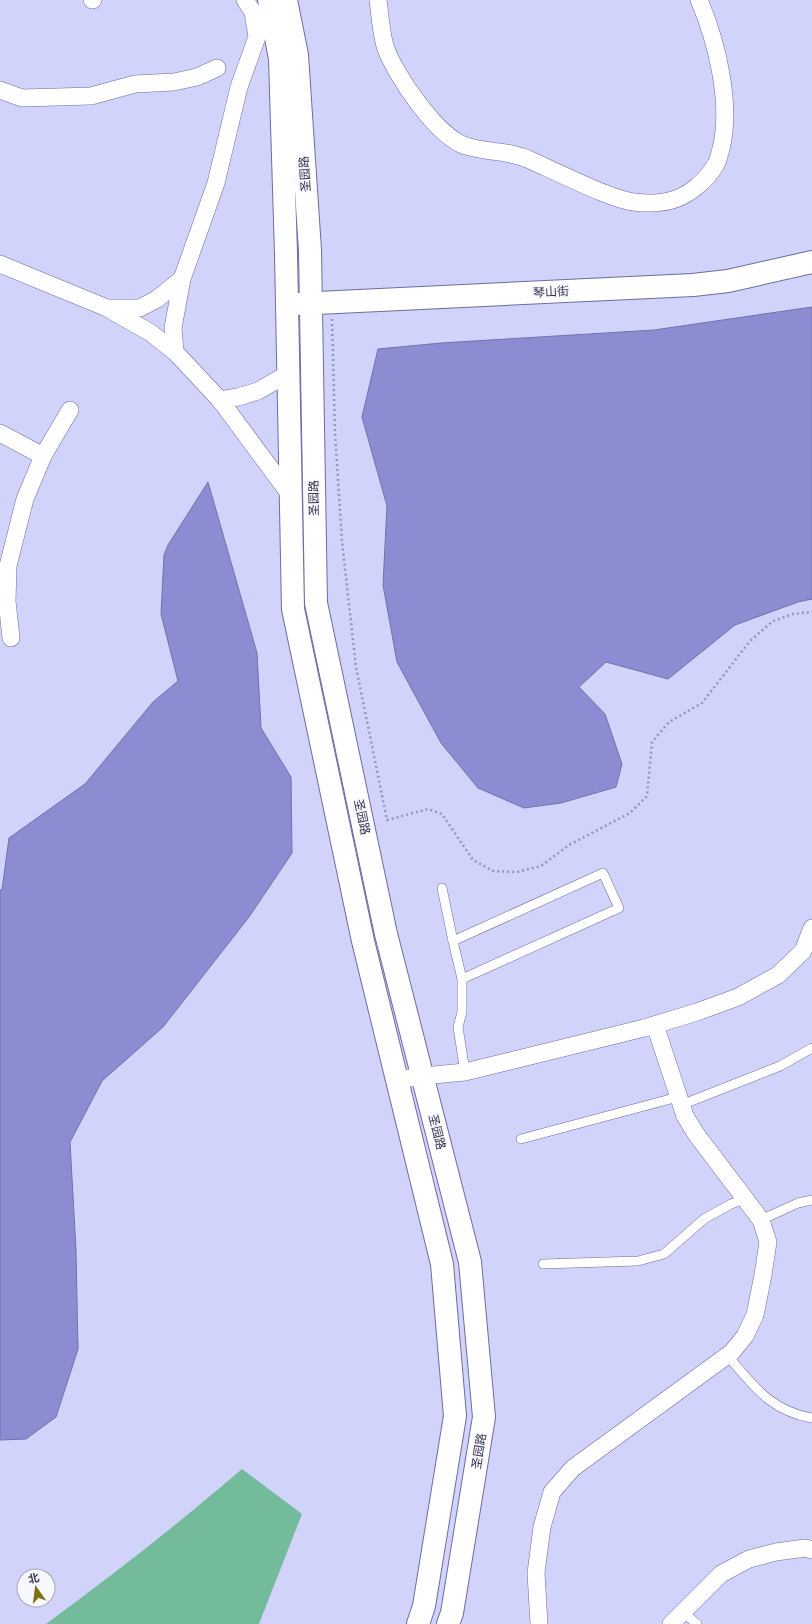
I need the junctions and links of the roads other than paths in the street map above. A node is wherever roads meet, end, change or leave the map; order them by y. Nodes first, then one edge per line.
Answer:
1 (245, 0) edge
2 (269, 0) edge
3 (286, 0) edge
4 (378, 0) edge
5 (699, 0) edge
6 (217, 68) dead end
7 (0, 90) edge
8 (812, 262) edge
9 (0, 264) edge
10 (182, 279) junction
11 (321, 302) junction
12 (287, 305) junction
13 (107, 308) junction
14 (175, 352) junction
15 (289, 373) junction
16 (220, 400) junction
17 (70, 410) dead end
18 (0, 433) edge
19 (43, 456) junction
20 (291, 496) junction
21 (11, 638) dead end
22 (442, 888) dead end
23 (812, 928) edge
24 (454, 941) junction
25 (462, 979) junction
26 (655, 1025) junction
27 (812, 1048) edge
28 (465, 1072) junction
29 (423, 1076) junction
30 (397, 1080) junction
31 (679, 1101) junction
32 (521, 1139) dead end
33 (745, 1199) junction
34 (812, 1200) edge
35 (761, 1220) junction
36 (542, 1264) dead end
37 (727, 1356) junction
38 (812, 1418) edge
39 (812, 1550) edge
40 (677, 1618) edge
41 (418, 1624) edge
42 (448, 1624) edge
43 (539, 1624) edge
44 (697, 1624) edge

1 - 10 street
2 - 12 street, 圣园路
3 - 11 street, 圣园路
4 - 5 street
6 - 7 street
8 - 11 street, 琴山街
9 - 13 street
10 - 13 street
10 - 14 street
11 - 12 street, 琴山街
11 - 29 street, 圣园路
12 - 15 street, 圣园路
13 - 14 street
14 - 16 street
15 - 16 street
15 - 20 street, 圣园路
16 - 20 street
17 - 19 street
18 - 19 street
19 - 21 street
20 - 30 street, 圣园路
22 - 24 lane
23 - 26 street
24 - 25 lane
24 - 25 lane
25 - 28 lane
26 - 28 street
26 - 31 street
27 - 31 lane
28 - 29 street
29 - 30 street
29 - 42 street, 圣园路
30 - 41 street, 圣园路
31 - 32 lane
31 - 33 street
33 - 35 street
33 - 36 lane
34 - 35 lane
35 - 37 street
37 - 38 lane
37 - 43 street
39 - 40 street
40 - 44 lane

